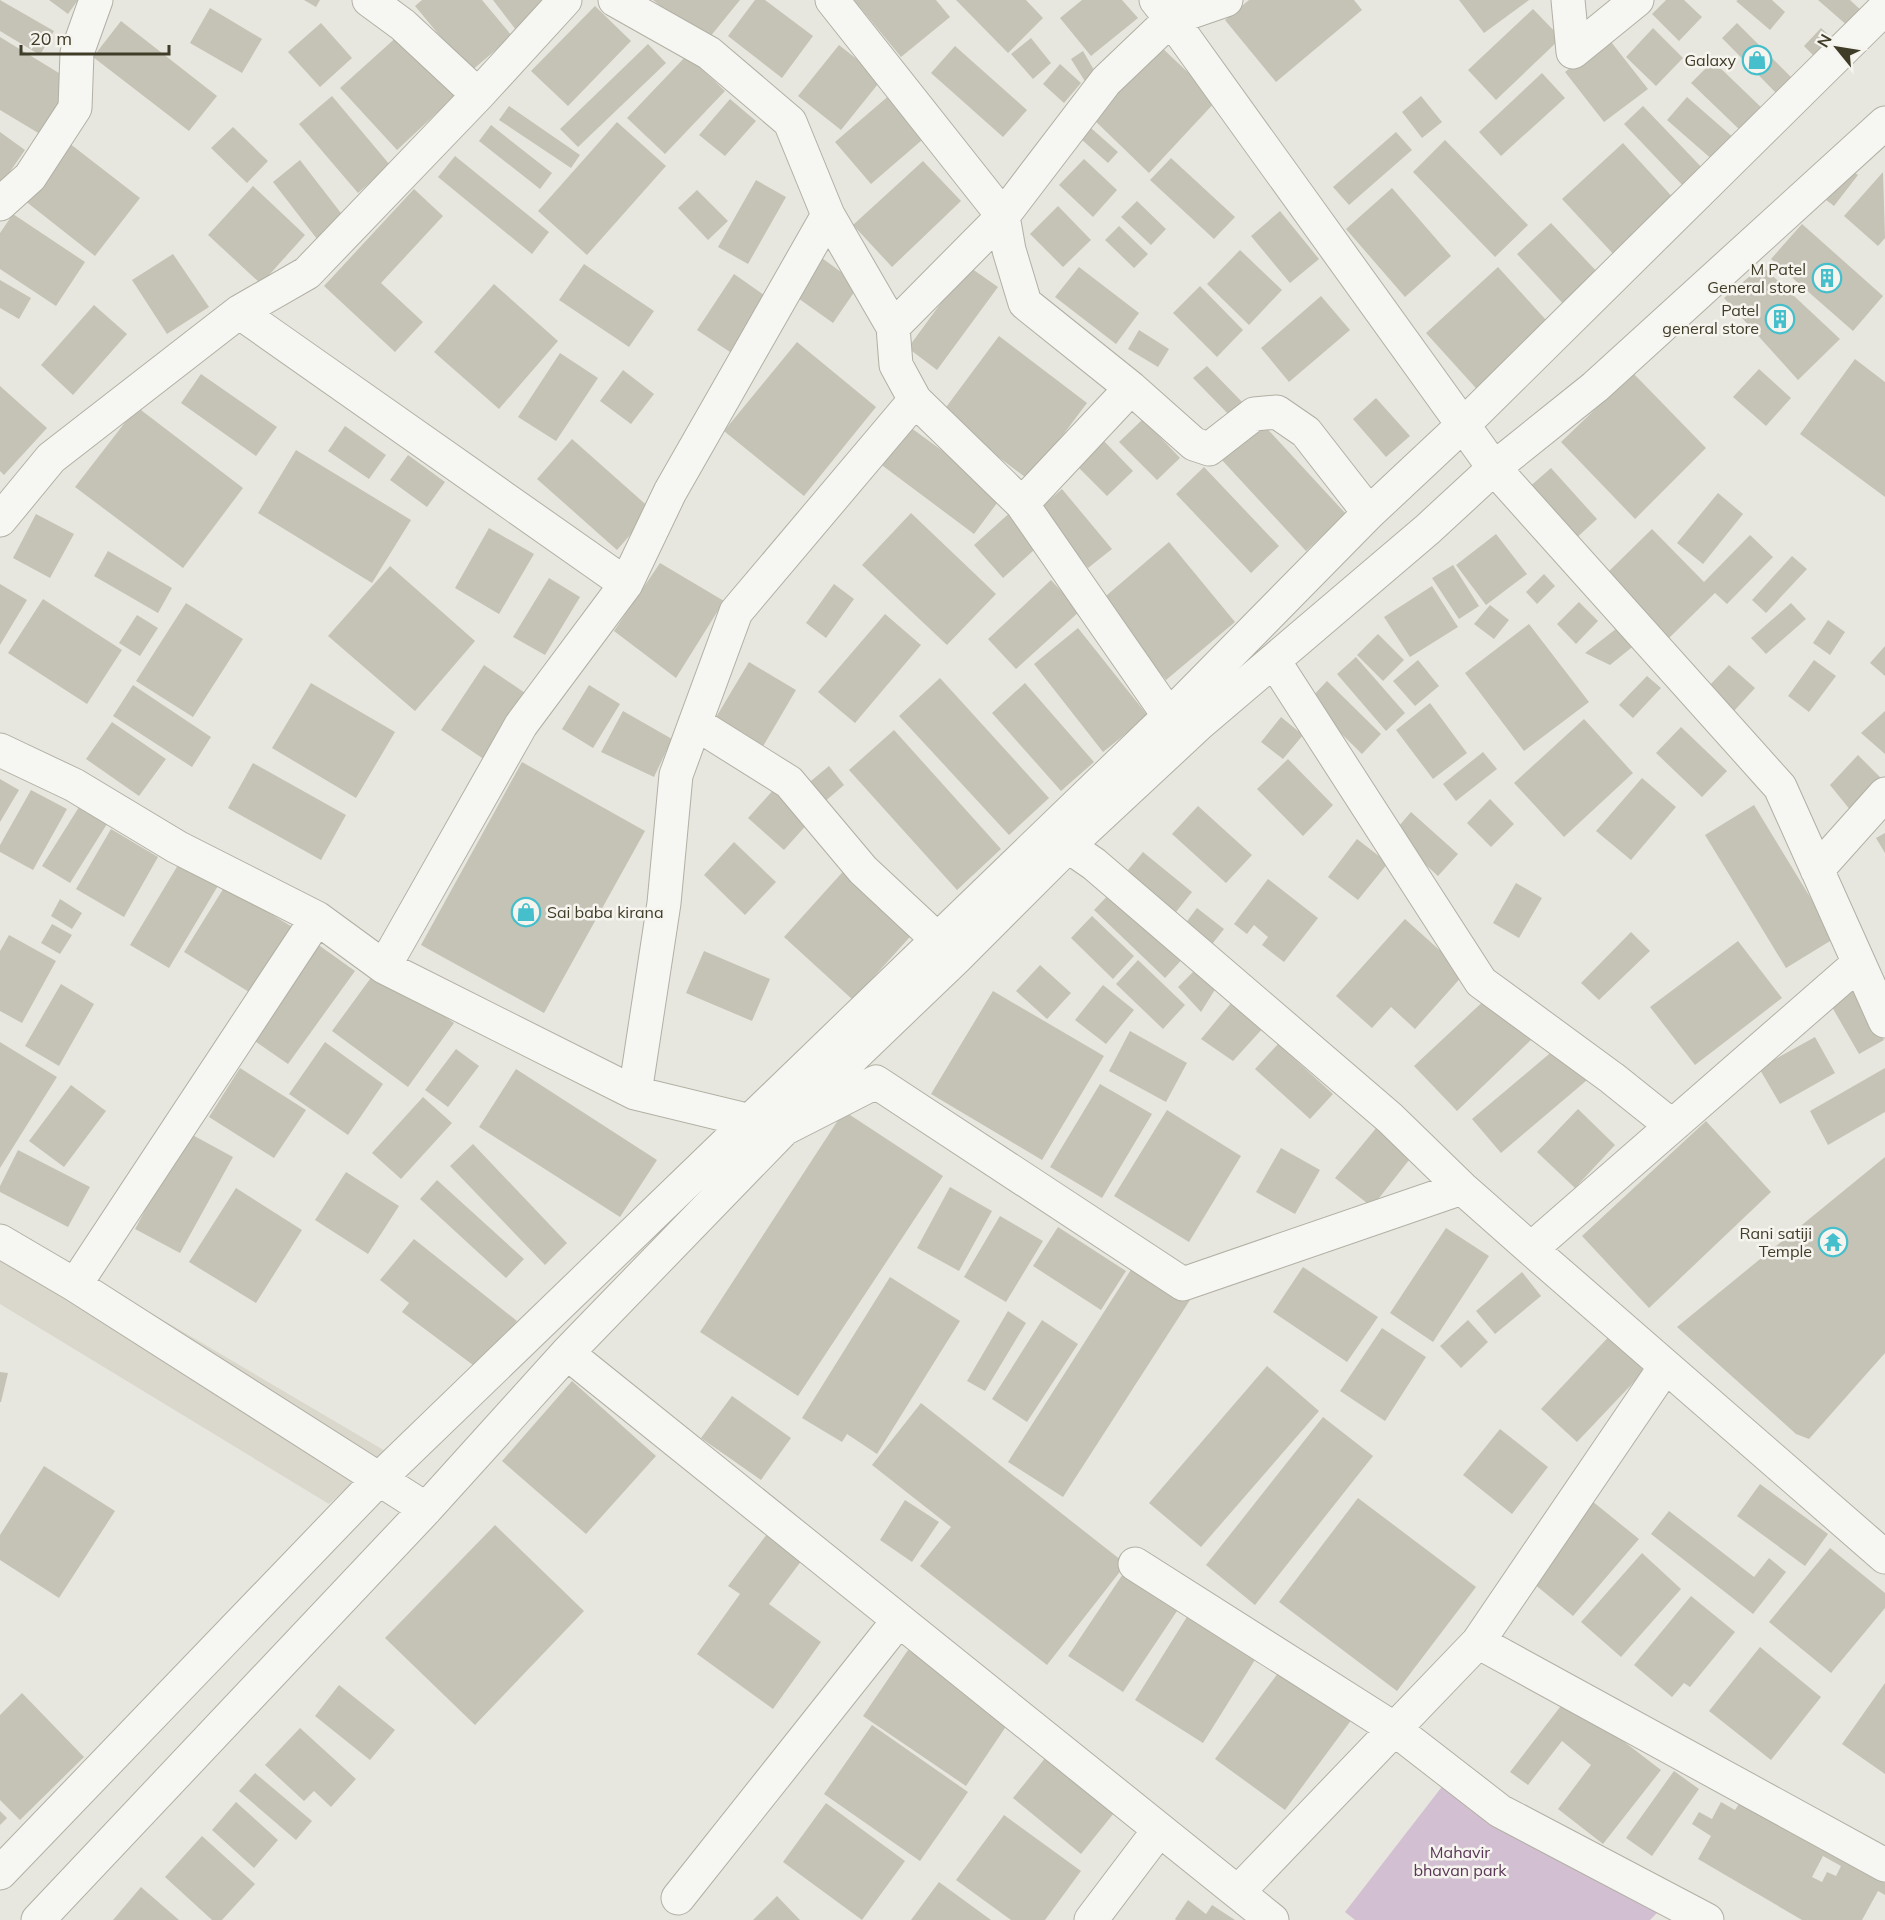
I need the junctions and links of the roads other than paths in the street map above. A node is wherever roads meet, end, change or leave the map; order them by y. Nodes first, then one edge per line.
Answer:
1 (96, 0) edge
2 (369, 0) edge
3 (566, 0) edge
4 (615, 0) edge
5 (832, 0) edge
6 (1226, 0) edge
7 (1568, 0) edge
8 (1637, 0) edge
9 (1885, 8) edge
10 (1164, 9) edge
11 (478, 95) junction
12 (1885, 123) edge
13 (0, 204) edge
14 (828, 215) junction
15 (1003, 216) junction
16 (239, 312) junction
17 (893, 327) junction
18 (1131, 387) junction
19 (915, 400) junction
20 (1464, 424) junction
21 (1494, 468) junction
22 (1022, 504) junction
23 (1369, 513) junction
24 (0, 520) edge
25 (626, 584) junction
26 (1274, 661) junction
27 (1184, 720) junction
28 (695, 723) junction
29 (0, 750) edge
30 (1885, 794) edge
31 (1068, 846) junction
32 (1817, 870) junction
33 (317, 918) junction
34 (947, 949) junction
35 (1859, 963) junction
36 (384, 967) junction
37 (1885, 1021) edge
38 (635, 1094) junction
39 (750, 1120) junction
40 (1672, 1126) junction
41 (784, 1129) junction
42 (1462, 1188) junction
43 (0, 1241) edge
44 (1530, 1249) junction
45 (75, 1285) junction
46 (567, 1353) junction
47 (1665, 1367) junction
48 (379, 1479) junction
49 (426, 1509) junction
50 (1885, 1557) edge
51 (1135, 1564) dead end
52 (898, 1621) junction
53 (1478, 1642) junction
54 (1393, 1728) junction
55 (1159, 1830) junction
56 (1885, 1865) edge
57 (0, 1873) edge
58 (1238, 1892) junction
59 (678, 1898) dead end
60 (1701, 1919) edge
61 (38, 1920) edge
62 (1091, 1920) edge
63 (1272, 1920) edge

1 - 13 street
2 - 11 street
3 - 11 street
4 - 14 street
5 - 15 street
6 - 10 street
7 - 8 street
9 - 20 street
10 - 15 street
10 - 20 street
11 - 16 street
12 - 21 street
14 - 17 street
14 - 25 street
15 - 17 street
15 - 18 street
16 - 24 street
16 - 25 street
17 - 19 street
18 - 22 street
18 - 23 street
19 - 22 street
19 - 28 street
20 - 21 street
20 - 23 street
21 - 26 street
21 - 32 street
22 - 27 street
23 - 27 street
25 - 36 street
26 - 27 street
26 - 40 street
27 - 31 street
27 - 34 street
28 - 34 street
28 - 38 street
29 - 33 street
30 - 32 street
31 - 34 street
31 - 42 street
32 - 35 street
33 - 36 street
33 - 45 street
34 - 39 street
34 - 41 street
35 - 37 street
35 - 40 street
36 - 38 street
38 - 39 street
39 - 41 street
39 - 48 street
40 - 44 street
41 - 42 street
41 - 46 street
42 - 44 street
43 - 45 street
44 - 47 street
45 - 48 street
46 - 49 street
46 - 52 street
47 - 50 street
47 - 53 street
48 - 49 street
48 - 57 street
49 - 61 street
51 - 54 street
52 - 55 street
52 - 59 street
53 - 54 street
53 - 56 street
54 - 58 street
54 - 60 street
55 - 58 street
55 - 62 street
58 - 63 street

